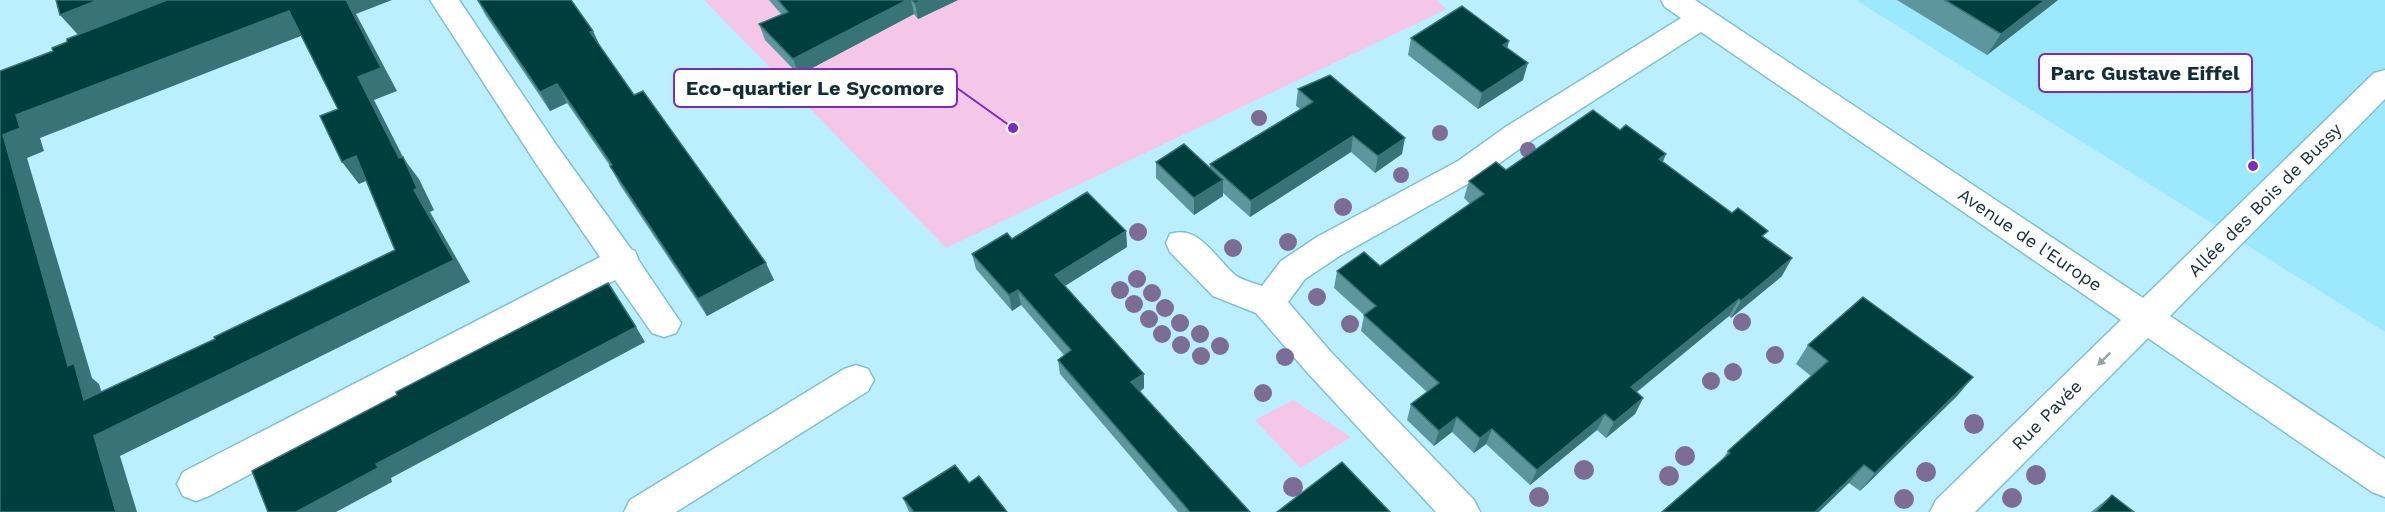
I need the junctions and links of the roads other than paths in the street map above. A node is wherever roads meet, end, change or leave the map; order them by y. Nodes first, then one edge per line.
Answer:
1 (444, 0) edge
2 (1676, 0) edge
3 (1702, 18) junction
4 (2385, 81) edge
5 (1182, 243) dead end
6 (623, 260) junction
7 (1268, 303) junction
8 (2146, 318) junction
9 (664, 322) dead end
10 (856, 380) dead end
11 (2385, 480) edge
12 (196, 484) dead end
13 (643, 512) edge
14 (1461, 512) edge
15 (1949, 512) edge

1 - 6 street
2 - 3 street, Avenue de l'Europe
3 - 7 street
3 - 8 street, Avenue de l'Europe
4 - 8 street, Allée des Bois de Bussy
5 - 7 street
6 - 9 street
6 - 12 street
7 - 14 street
8 - 11 street, Avenue de l'Europe
8 -> 15 street, Rue Pavée
10 - 13 street

